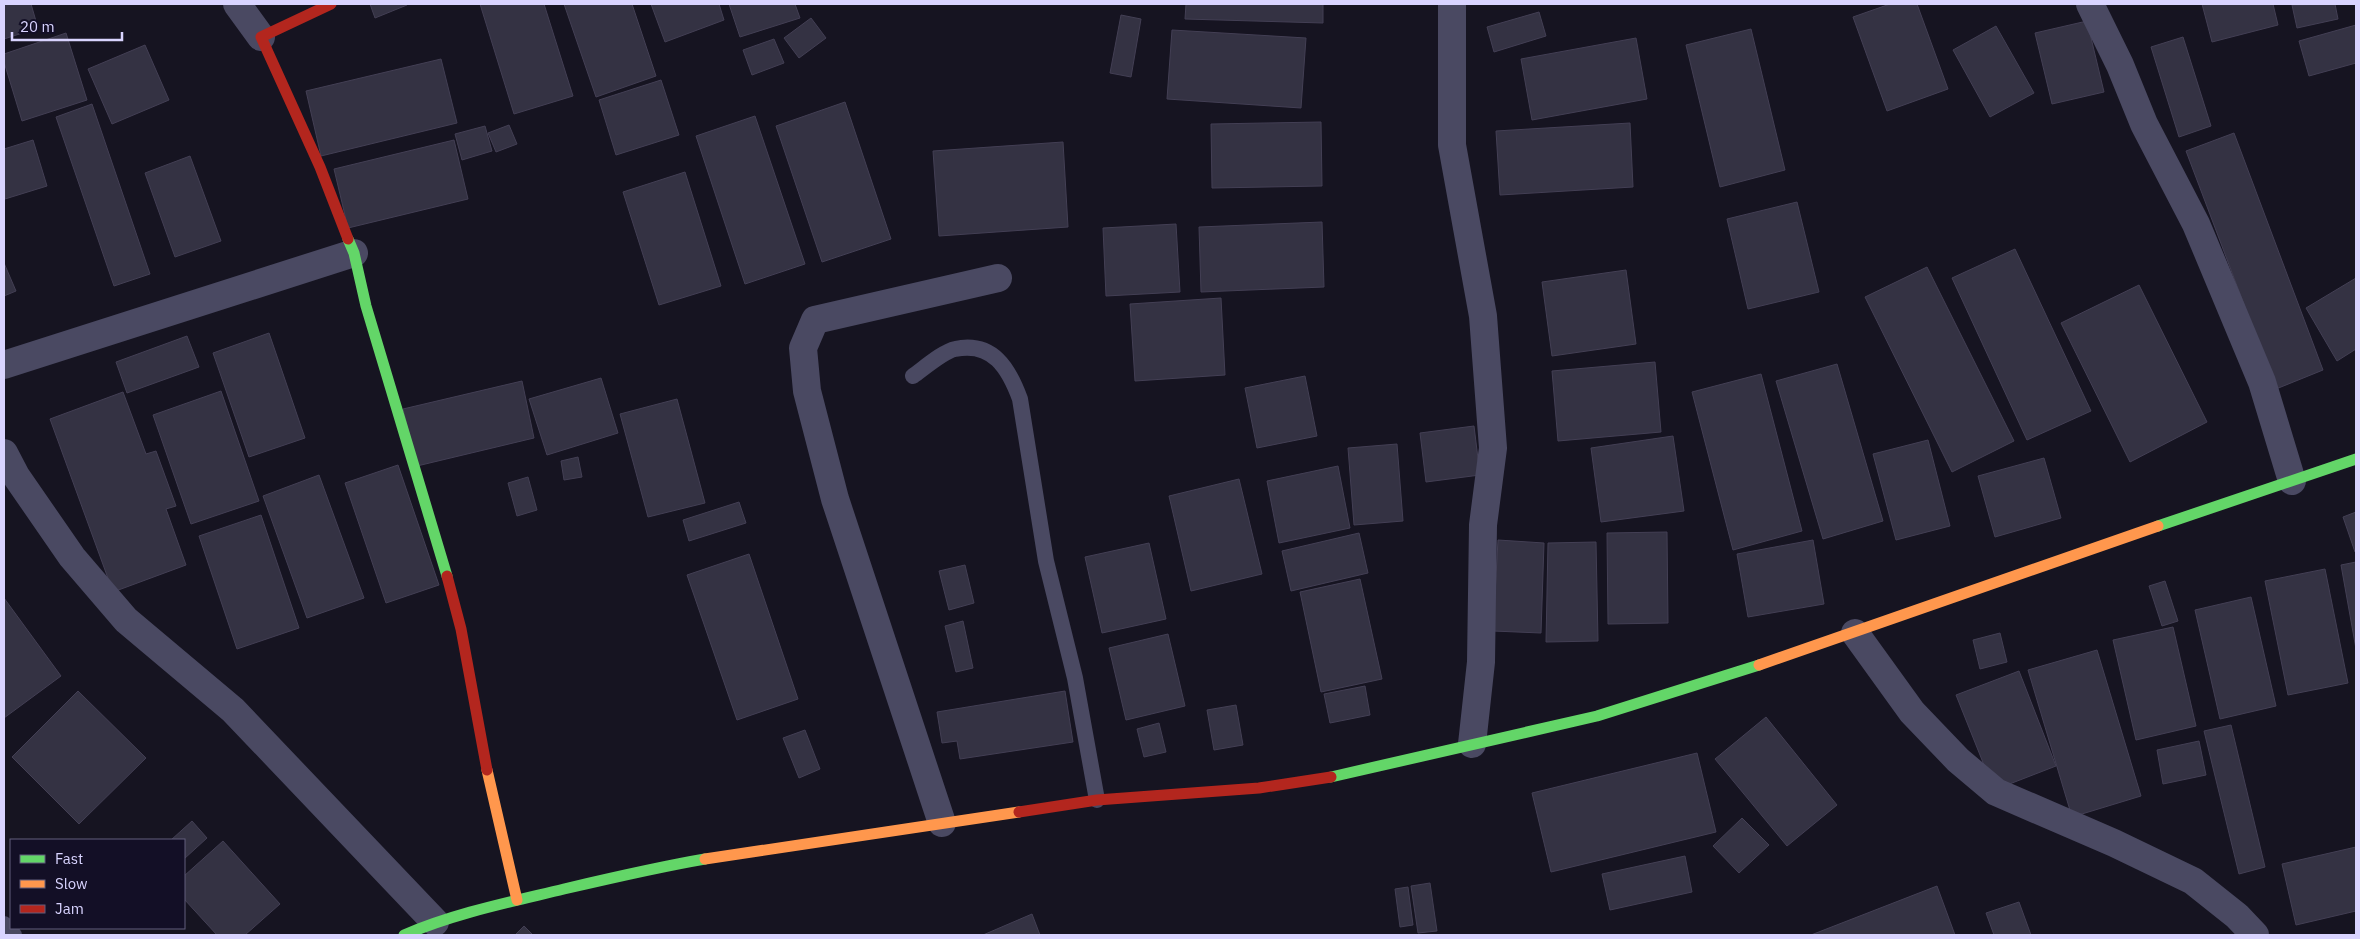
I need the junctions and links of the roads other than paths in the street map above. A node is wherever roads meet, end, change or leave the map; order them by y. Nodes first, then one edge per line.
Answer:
1 (237, 4) edge
2 (331, 4) edge
3 (1452, 4) edge
4 (2090, 4) edge
5 (261, 37) junction
6 (354, 253) junction
7 (998, 278) dead end
8 (4, 365) edge
9 (913, 376) dead end
10 (4, 453) edge
11 (2356, 459) edge
12 (2292, 481) junction
13 (1855, 633) junction
14 (1472, 744) junction
15 (1097, 800) junction
16 (942, 823) junction
17 (517, 900) junction
18 (435, 922) junction
19 (4, 924) edge
20 (14, 935) edge
21 (404, 935) edge
22 (2255, 935) edge

1 - 5 street
2 - 5 street
3 - 14 street
4 - 12 street
5 - 6 street
6 - 8 street
6 - 17 street
7 - 16 street
9 - 15 lane
10 - 18 street
11 - 12 street
12 - 13 street
13 - 14 street
13 - 22 street
14 - 15 street
15 - 16 street
16 - 17 street
17 - 18 street
18 - 21 street
19 - 20 lane

